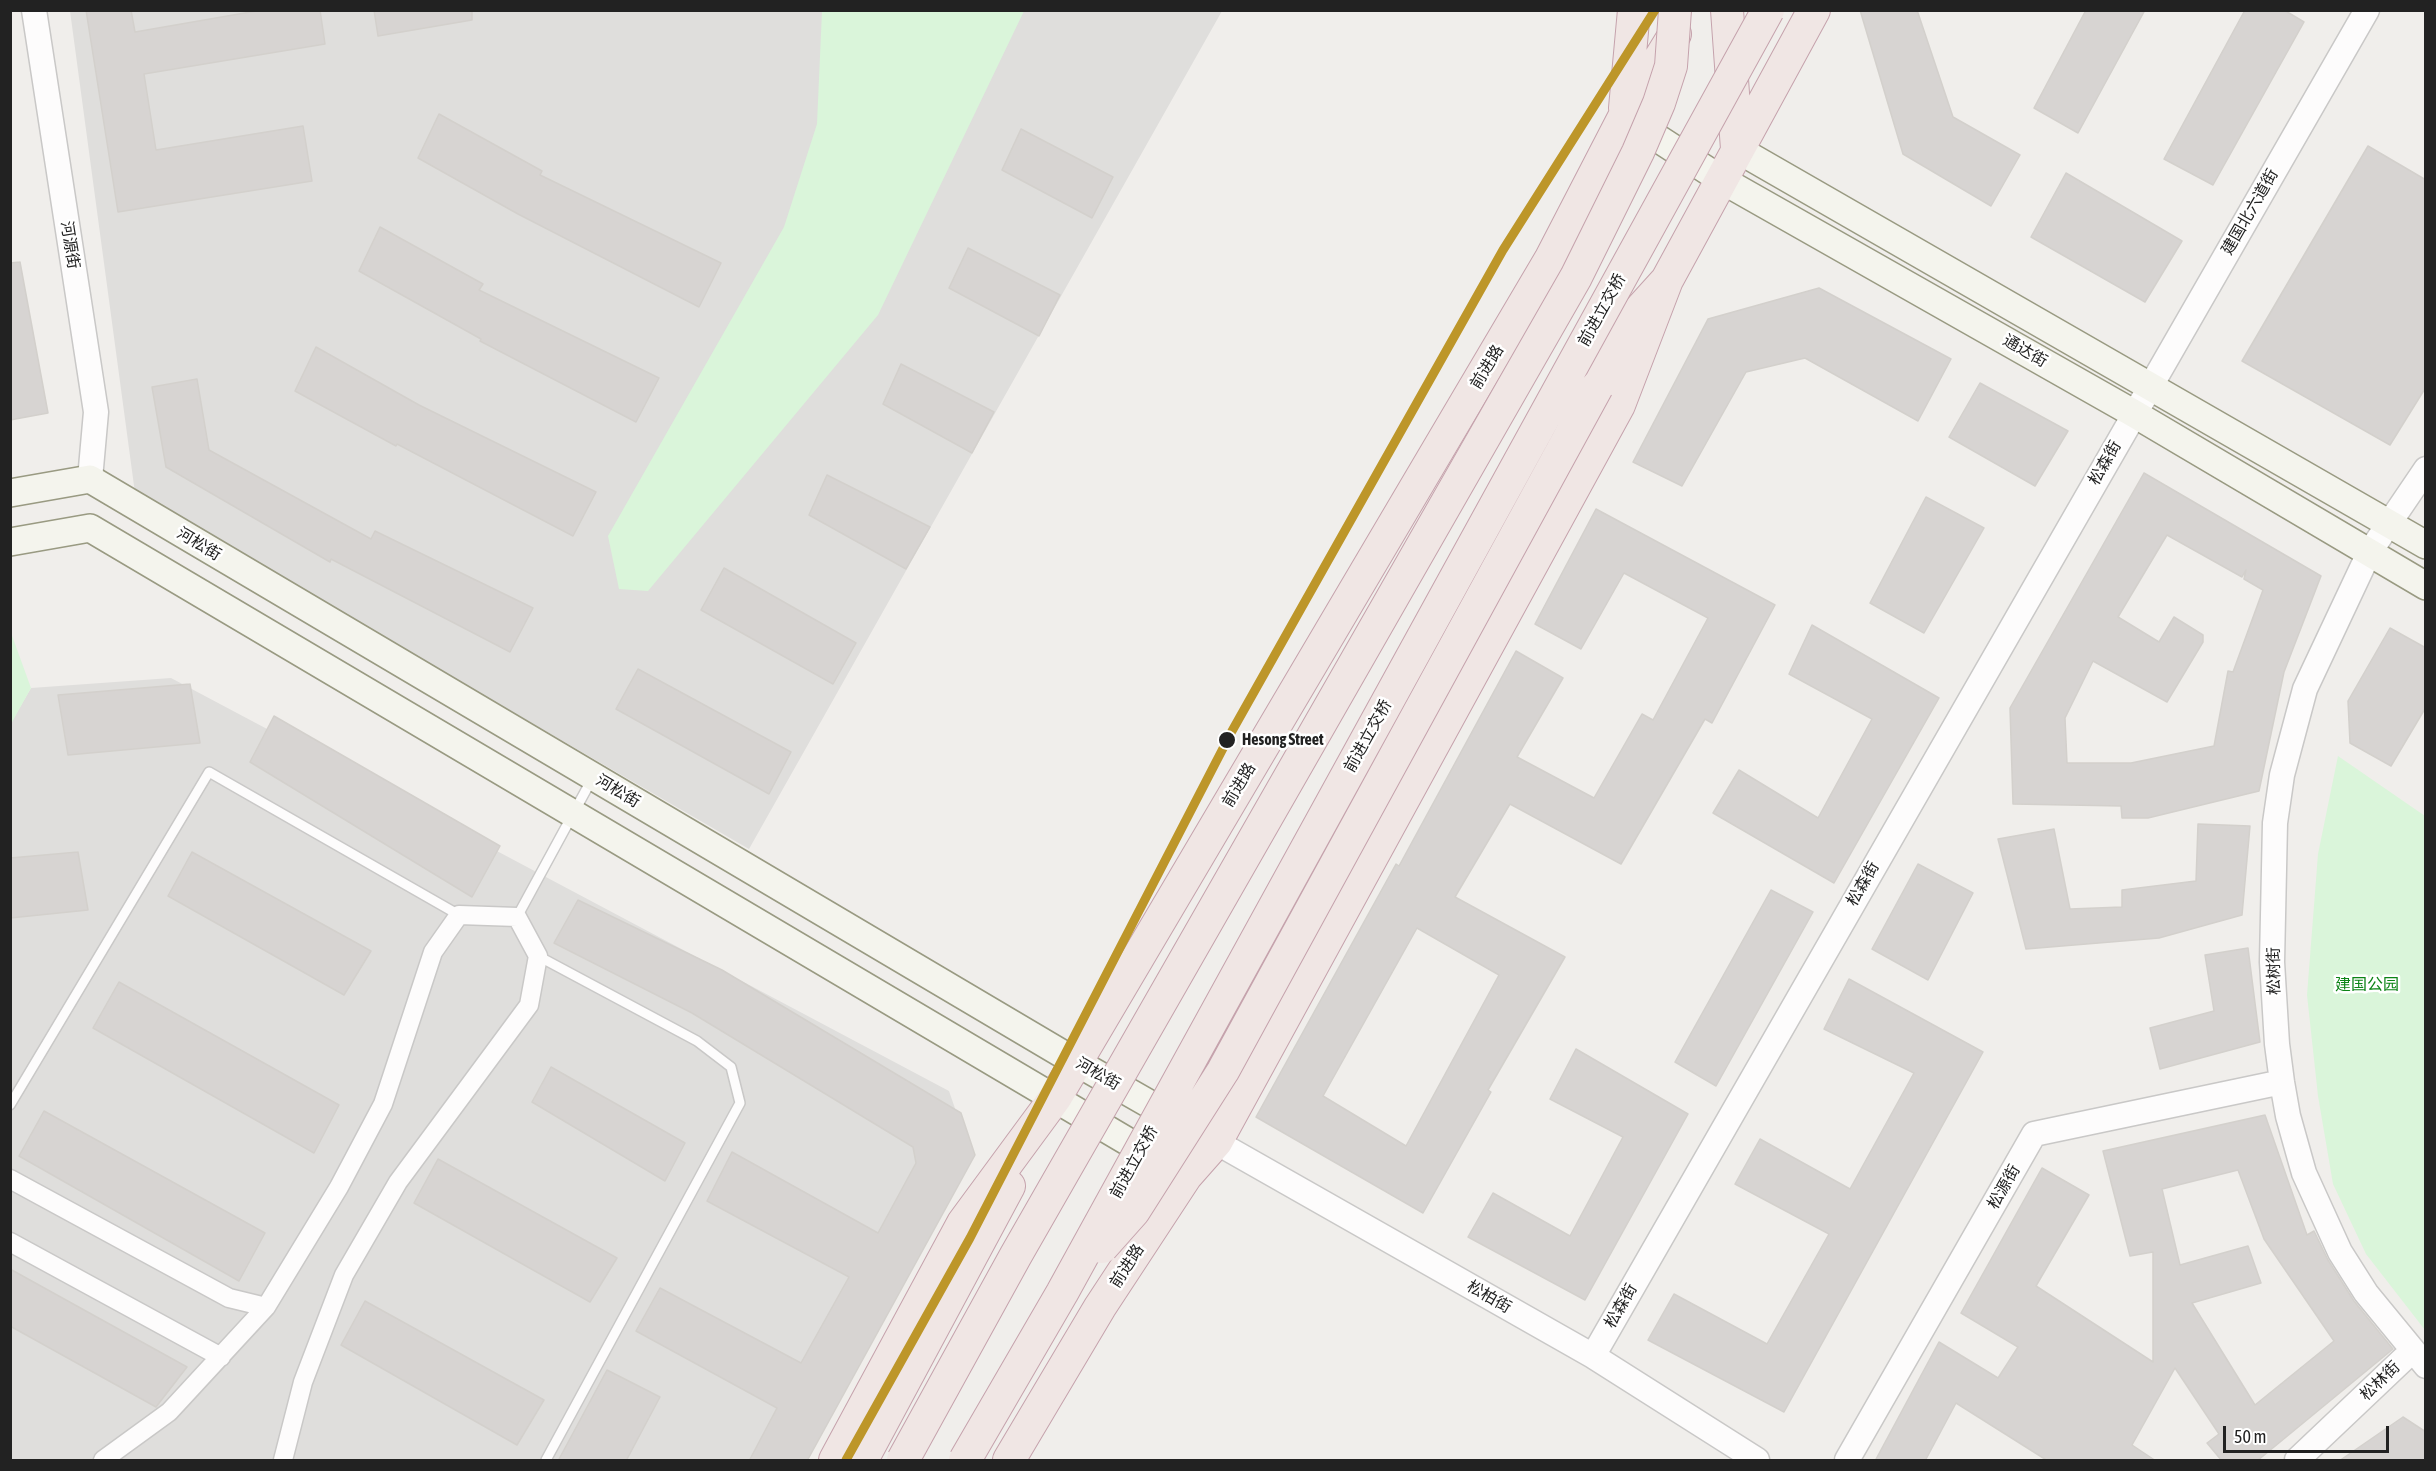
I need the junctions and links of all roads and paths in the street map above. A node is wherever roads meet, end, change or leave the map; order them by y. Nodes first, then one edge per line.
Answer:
1 (34, 10) edge
2 (1634, 10) edge
3 (1675, 10) edge
4 (1690, 10) edge
5 (1728, 10) edge
6 (1768, 10) edge
7 (1814, 10) edge
8 (2367, 10) edge
9 (1624, 117) junction
10 (1737, 149) junction
11 (1722, 180) junction
12 (1667, 280) junction
13 (2149, 386) junction
14 (2133, 413) junction
15 (2426, 469) edge
16 (90, 479) junction
17 (10, 493) edge
18 (2388, 524) junction
19 (10, 542) edge
20 (2426, 545) edge
21 (2369, 553) junction
22 (2426, 586) edge
23 (593, 776) junction
24 (573, 814) junction
25 (459, 915) junction
26 (517, 917) junction
27 (538, 956) junction
28 (1076, 1062) junction
29 (2282, 1082) junction
30 (1055, 1098) junction
31 (10, 1105) edge
32 (1216, 1142) junction
33 (1186, 1176) junction
34 (10, 1179) edge
35 (10, 1242) edge
36 (1062, 1293) junction
37 (266, 1307) junction
38 (1593, 1356) junction
39 (220, 1357) junction
40 (2419, 1359) edge
41 (103, 1461) edge
42 (283, 1461) edge
43 (546, 1461) edge
44 (835, 1461) edge
45 (862, 1461) edge
46 (903, 1461) edge
47 (965, 1461) edge
48 (1009, 1461) edge
49 (1756, 1461) edge
50 (1847, 1461) edge
51 (2297, 1461) edge

1 - 16 street, 河源街
2 - 9 highway
3 - 46 highway, bridge
4 - 9 highway, 前进路
5 - 10 highway
6 - 36 highway, 前进立交桥, bridge
7 - 10 highway, 前进路
8 - 13 street, 建国北六道街
9 - 11 main road, 通达街
9 - 28 highway, 前进路
10 - 11 highway, 前进路
10 - 13 main road, 通达街
11 - 12 highway, 前进路
11 - 14 main road, 通达街
12 - 32 highway, 前进路
12 - 36 highway, 前进路, bridge
13 - 14 street, 建国北六道街
13 - 18 main road, 通达街
14 - 21 main road, 通达街
14 - 38 street, 松森街
15 - 18 street, 松树街
16 - 17 main road
16 - 23 main road, 河松街
18 - 20 main road, 通达街
18 - 21 street, 松树街
19 - 24 main road
21 - 22 main road, 通达街
21 - 29 street, 松树街
23 - 24 lane
23 - 28 main road, 河松街
24 - 26 lane
24 - 30 main road
25 - 26 street
25 - 31 lane
25 - 37 street
26 - 27 street
27 - 42 street
27 - 43 lane
28 - 30 highway, 前进路
28 - 32 main road, 河松街
29 - 40 street, 松树街
29 - 50 street, 松源街
30 - 33 main road
30 - 44 highway, 前进路
30 - 45 highway
32 - 33 highway, 前进路
32 - 38 street, 松柏街
33 - 48 highway, 前进路
34 - 37 street
35 - 39 street
36 - 47 highway, 前进立交桥, bridge
37 - 39 street
38 - 49 street, 松柏街
39 - 41 street
40 - 51 street, 松林街

